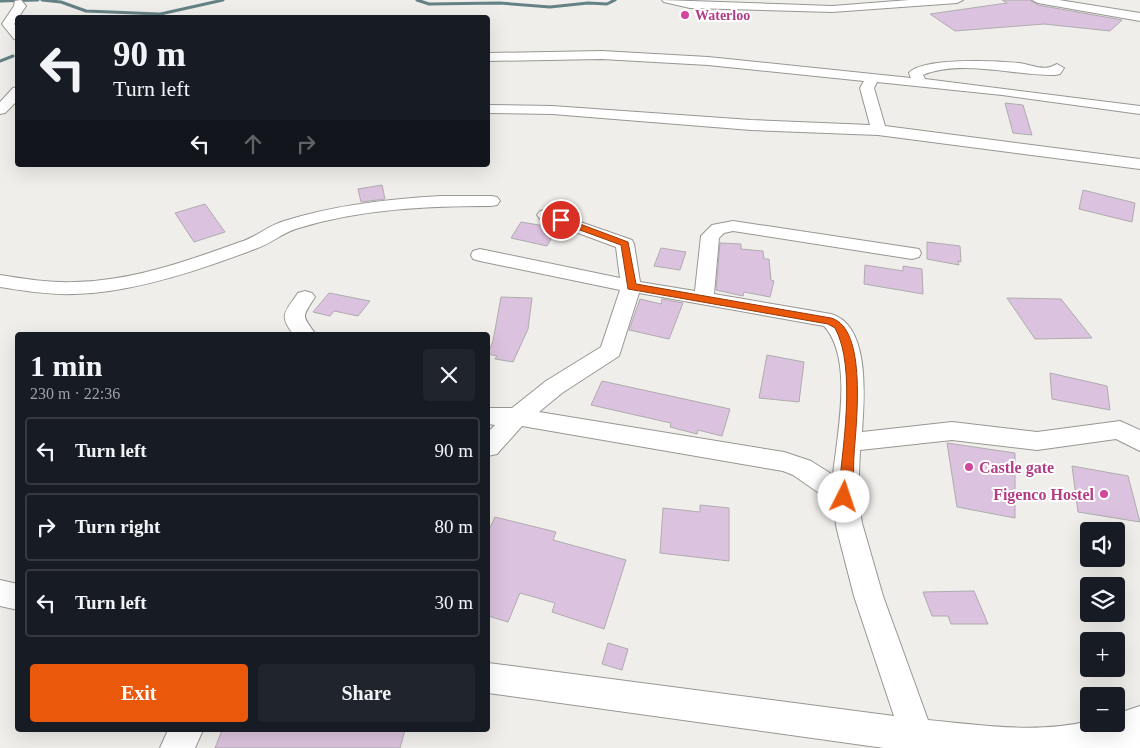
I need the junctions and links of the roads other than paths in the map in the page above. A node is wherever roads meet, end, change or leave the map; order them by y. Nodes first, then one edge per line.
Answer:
1 (668, 0) edge
2 (957, 0) edge
3 (1038, 0) edge
4 (19, 3) dead end
5 (1140, 17) edge
6 (15, 32) edge
7 (490, 57) edge
8 (1018, 67) dead end
9 (872, 78) junction
10 (919, 82) junction
11 (15, 94) edge
12 (490, 109) edge
13 (0, 110) edge
14 (1140, 110) edge
15 (878, 130) junction
16 (1140, 164) edge
17 (491, 201) dead end
18 (546, 215) dead end
19 (912, 253) dead end
20 (480, 256) dead end
21 (0, 280) edge
22 (631, 286) junction
23 (305, 297) dead end
24 (704, 298) junction
25 (303, 332) edge
26 (490, 416) edge
27 (517, 417) junction
28 (849, 442) junction
29 (1140, 442) edge
30 (490, 445) edge
31 (844, 497) junction
32 (0, 593) edge
33 (15, 596) edge
34 (490, 678) edge
35 (185, 732) edge
36 (1129, 734) edge
37 (917, 736) junction
38 (177, 748) edge

1 - 2 street
3 - 5 street
4 - 6 street
7 - 9 street
8 - 10 street
9 - 10 street
9 - 15 street
10 - 14 street
11 - 13 street
12 - 15 street
15 - 16 street
17 - 21 street
18 - 22 street
19 - 24 street
20 - 22 street
22 - 24 street
22 - 27 street
23 - 25 street
24 - 28 street
26 - 27 street
27 - 30 street
27 - 31 street
28 - 29 street
28 - 31 street
31 - 37 street
32 - 33 street
34 - 37 street
35 - 38 street
36 - 37 street

